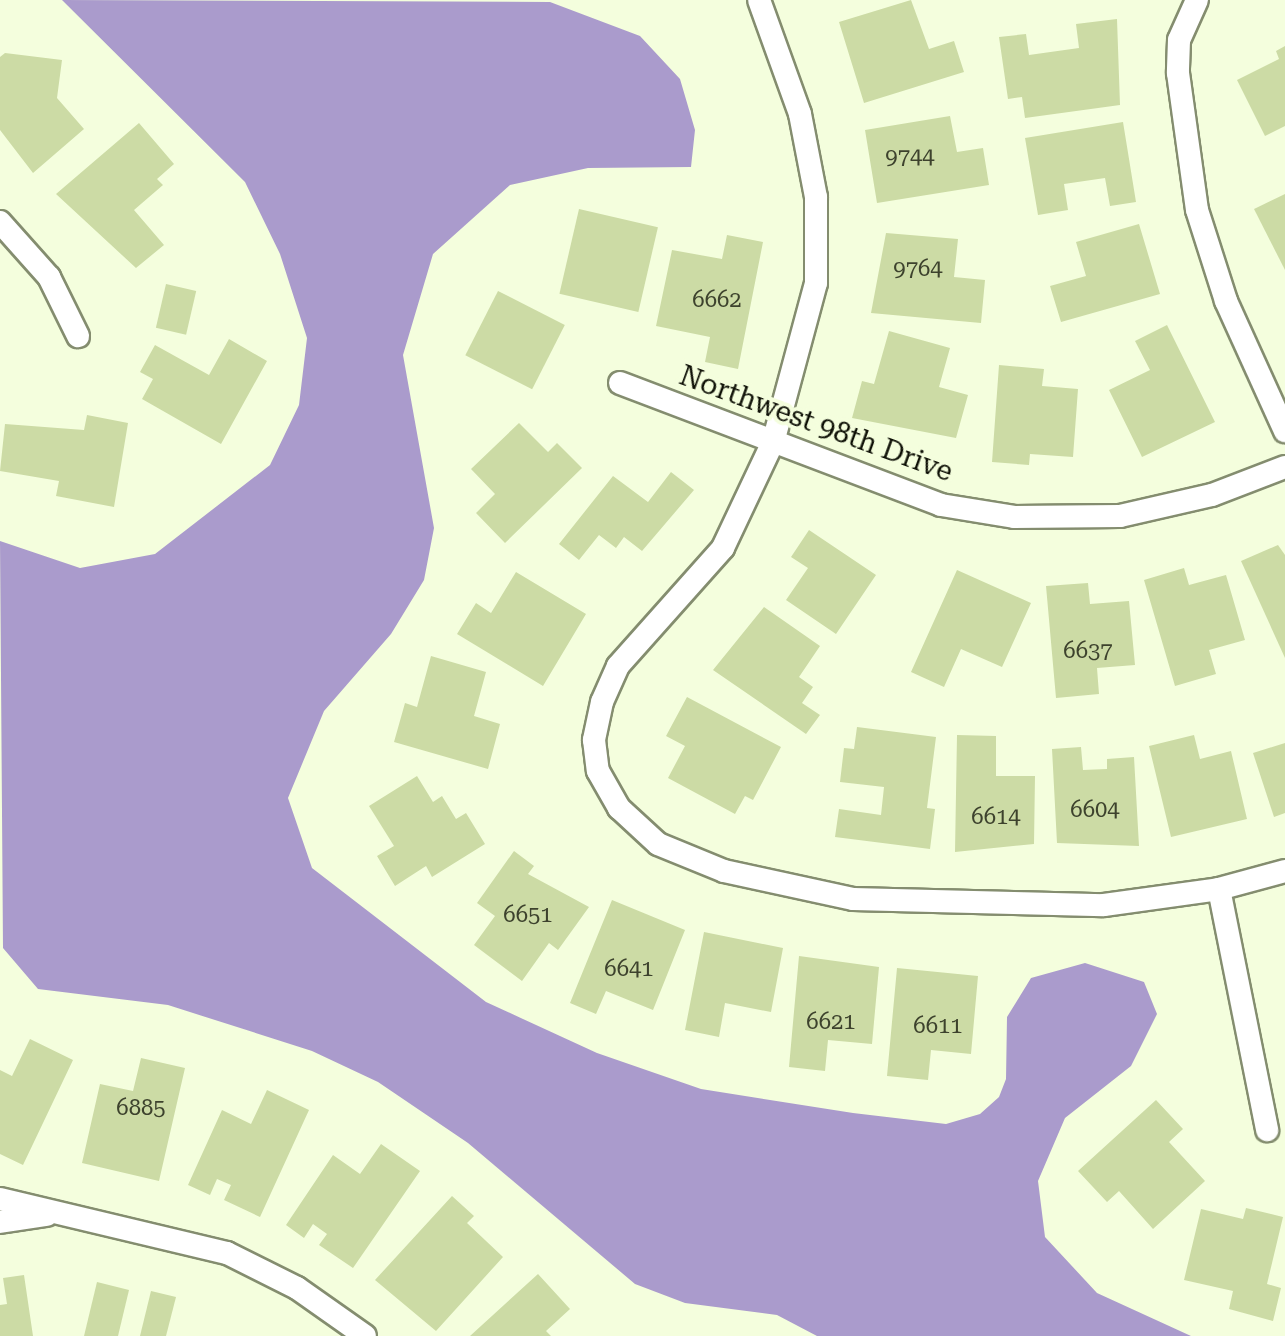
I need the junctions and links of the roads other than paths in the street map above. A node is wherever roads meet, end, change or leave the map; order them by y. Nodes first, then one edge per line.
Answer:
1 (759, 0) edge
2 (1196, 1) edge
3 (0, 222) edge
4 (78, 336) dead end
5 (620, 383) dead end
6 (1285, 431) edge
7 (773, 442) junction
8 (1285, 467) edge
9 (1285, 871) edge
10 (1220, 889) junction
11 (1267, 1130) dead end
12 (0, 1199) edge
13 (60, 1213) junction
14 (0, 1222) edge
15 (365, 1336) edge

1 - 7 street
2 - 6 street
3 - 4 street
5 - 7 street, Northwest 98th Drive
7 - 8 street, Northwest 98th Drive
7 - 10 street
9 - 10 street
10 - 11 street
12 - 13 street
13 - 14 street
13 - 15 street

